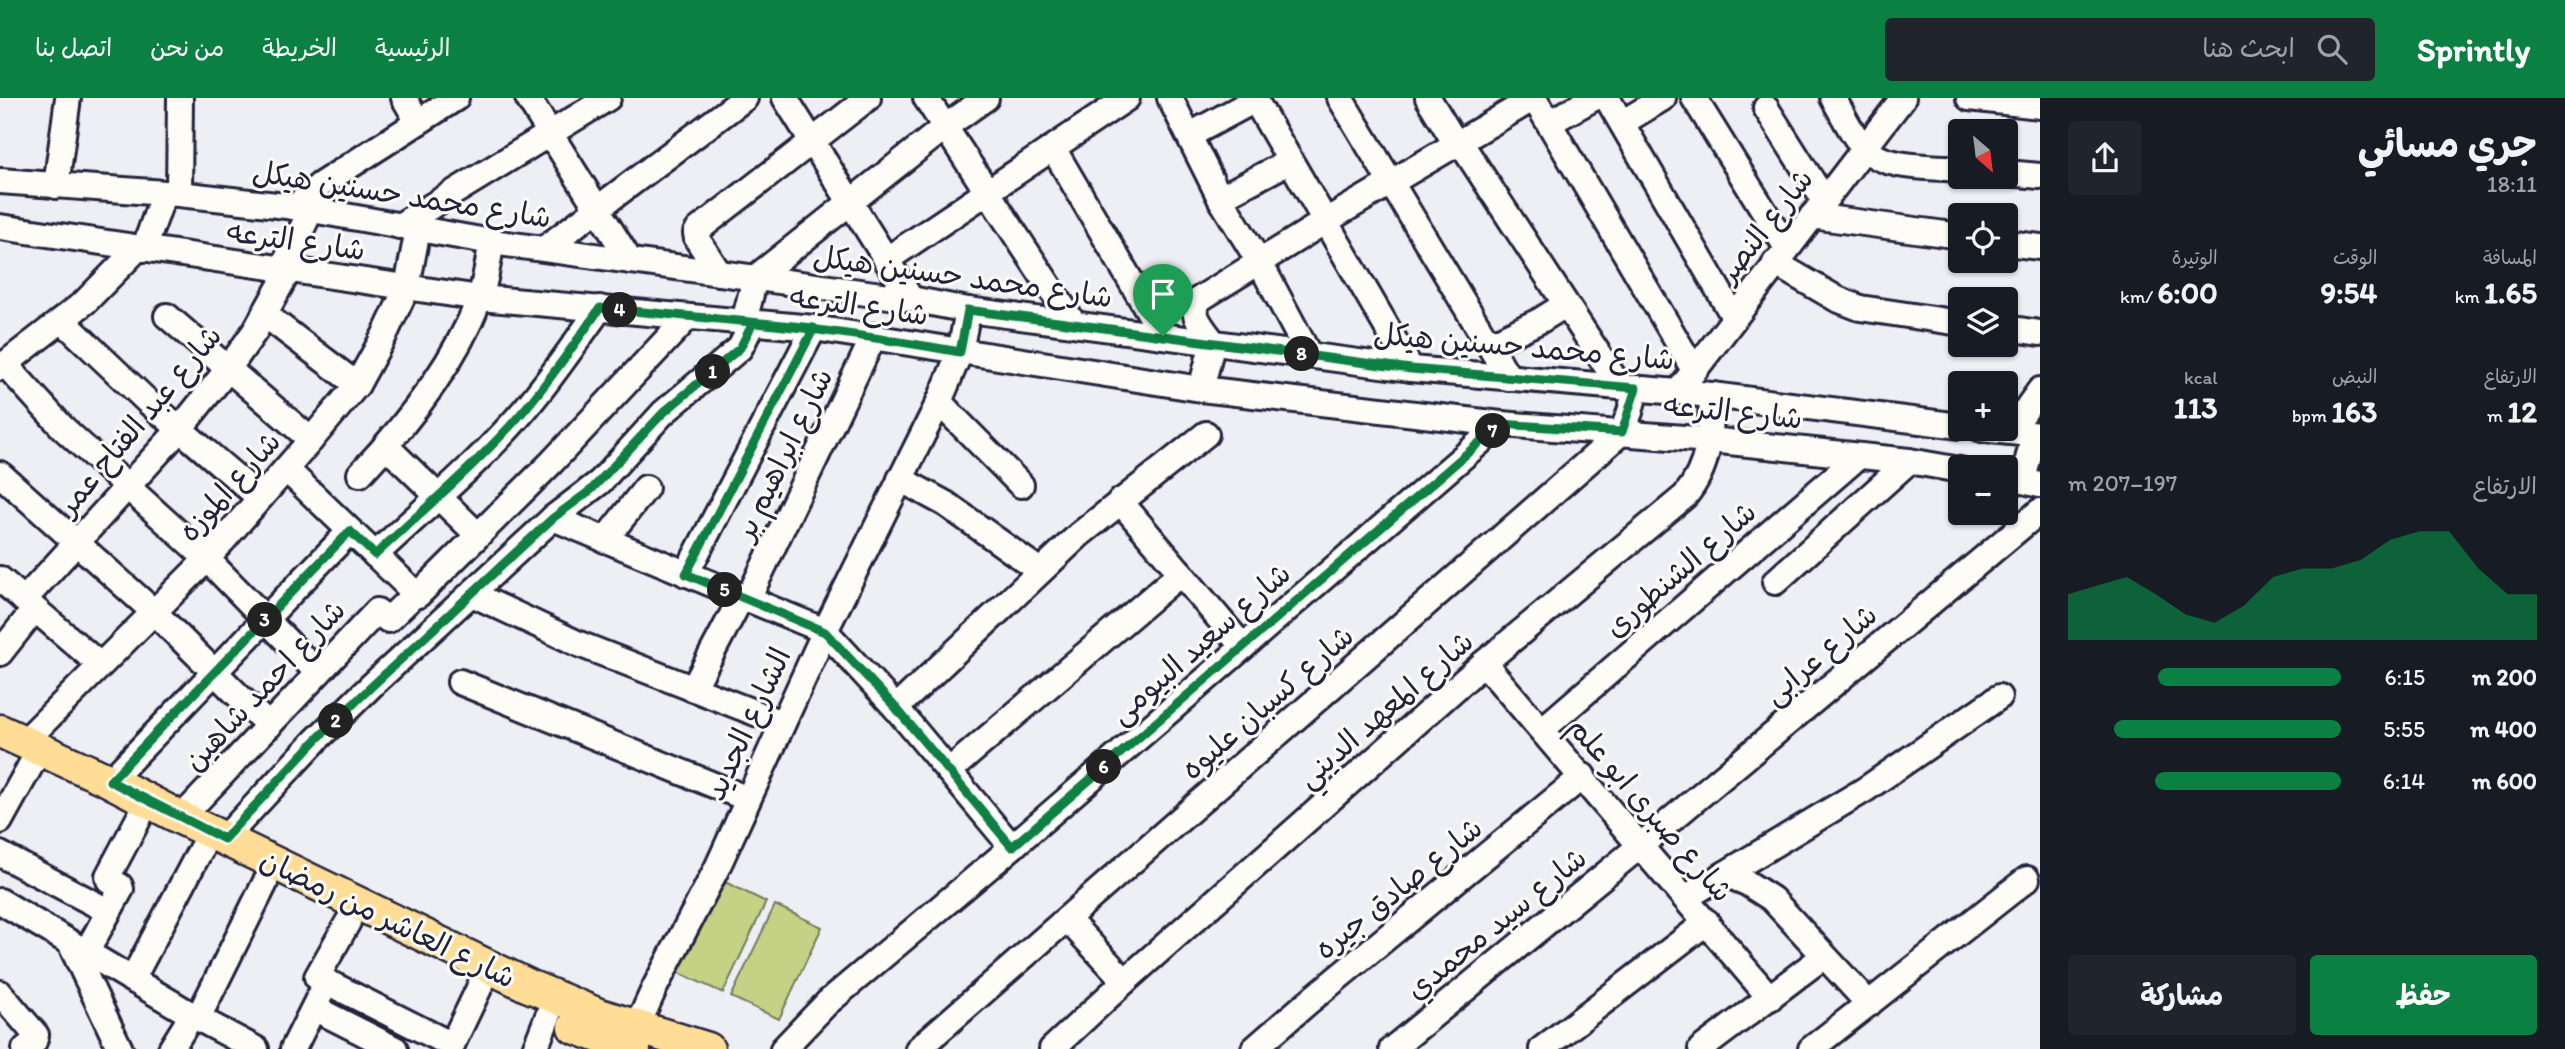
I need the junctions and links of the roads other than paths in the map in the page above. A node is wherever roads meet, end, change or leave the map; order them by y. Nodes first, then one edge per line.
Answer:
1 (68, 98) edge
2 (180, 98) edge
3 (404, 98) edge
4 (456, 98) edge
5 (528, 98) edge
6 (608, 98) edge
7 (745, 98) edge
8 (785, 98) edge
9 (868, 98) edge
10 (926, 98) edge
11 (986, 98) edge
12 (1127, 98) edge
13 (1170, 98) edge
14 (1340, 98) edge
15 (1428, 98) edge
16 (1594, 98) edge
17 (1607, 98) edge
18 (1663, 98) edge
19 (1694, 98) edge
20 (1833, 98) edge
21 (1903, 98) edge
22 (1969, 98) edge
23 (1255, 99) edge
24 (1514, 103) edge
25 (2040, 106) edge
26 (1766, 108) edge
27 (418, 122) junction
28 (1549, 123) junction
29 (1622, 123) junction
30 (945, 127) junction
31 (550, 134) junction
32 (1190, 135) junction
33 (812, 141) junction
34 (1458, 143) junction
35 (1053, 148) junction
36 (1864, 148) junction
37 (1290, 161) junction
38 (1948, 168) edge
39 (2018, 174) edge
40 (2040, 176) edge
41 (0, 181) edge
42 (1391, 184) junction
43 (56, 186) junction
44 (986, 192) junction
45 (171, 193) junction
46 (1220, 198) junction
47 (851, 204) junction
48 (303, 208) junction
49 (597, 208) junction
50 (1818, 208) junction
51 (1324, 222) junction
52 (0, 227) edge
53 (409, 228) junction
54 (1948, 234) edge
55 (492, 242) junction
56 (2018, 244) edge
57 (2040, 247) edge
58 (545, 248) junction
59 (140, 249) junction
60 (1781, 256) junction
61 (886, 260) junction
62 (630, 261) junction
63 (1260, 263) junction
64 (285, 270) junction
65 (719, 273) junction
66 (755, 278) junction
67 (407, 288) junction
68 (480, 298) junction
69 (911, 299) junction
70 (1565, 305) junction
71 (600, 308) junction
72 (968, 310) junction
73 (264, 314) junction
74 (167, 316) dead end
75 (688, 317) junction
76 (1734, 317) junction
77 (63, 321) junction
78 (1948, 321) edge
79 (749, 322) junction
80 (1074, 324) junction
81 (814, 328) junction
82 (2018, 330) edge
83 (2040, 333) edge
84 (1163, 336) junction
85 (874, 337) junction
86 (1213, 342) junction
87 (1489, 345) junction
88 (960, 352) junction
89 (1308, 355) junction
90 (2, 366) edge
91 (228, 369) junction
92 (1411, 369) junction
93 (1694, 370) junction
94 (1508, 378) junction
95 (357, 385) junction
96 (1201, 388) junction
97 (1628, 388) junction
98 (2040, 390) edge
99 (1678, 392) junction
100 (1712, 395) junction
101 (939, 402) junction
102 (1896, 419) junction
103 (1501, 424) junction
104 (1948, 425) edge
105 (179, 430) junction
106 (1622, 432) junction
107 (1206, 434) dead end
108 (2028, 434) edge
109 (311, 440) junction
110 (1710, 440) junction
111 (386, 446) junction
112 (1859, 456) junction
113 (1900, 460) junction
114 (1948, 468) edge
115 (286, 469) junction
116 (0, 474) edge
117 (360, 474) dead end
118 (900, 479) junction
119 (2023, 481) edge
120 (1021, 485) dead end
121 (126, 486) junction
122 (646, 488) dead end
123 (438, 496) junction
124 (260, 498) junction
125 (1119, 501) junction
126 (2040, 511) edge
127 (553, 518) junction
128 (350, 531) junction
129 (478, 535) junction
130 (605, 540) junction
131 (76, 542) junction
132 (375, 555) junction
133 (206, 559) junction
134 (1040, 571) junction
135 (1181, 573) junction
136 (686, 574) junction
137 (0, 579) edge
138 (1775, 582) dead end
139 (416, 594) junction
140 (472, 594) junction
141 (745, 598) junction
142 (29, 605) junction
143 (154, 612) junction
144 (265, 619) junction
145 (825, 632) junction
146 (1243, 647) junction
147 (0, 653) edge
148 (1484, 663) junction
149 (100, 665) junction
150 (214, 672) junction
151 (318, 673) junction
152 (460, 682) dead end
153 (693, 689) junction
154 (1999, 697) dead end
155 (896, 708) junction
156 (781, 723) junction
157 (269, 726) junction
158 (1542, 730) junction
159 (14, 746) edge
160 (949, 771) junction
161 (1583, 776) junction
162 (110, 781) junction
163 (747, 799) junction
164 (139, 818) junction
165 (181, 818) junction
166 (0, 821) edge
167 (212, 844) junction
168 (1640, 846) junction
169 (1012, 847) junction
170 (0, 854) edge
171 (1725, 874) junction
172 (2027, 879) dead end
173 (265, 883) junction
174 (320, 897) junction
175 (1685, 898) junction
176 (0, 901) edge
177 (108, 912) junction
178 (1067, 919) junction
179 (348, 922) junction
180 (1707, 922) junction
181 (78, 948) junction
182 (1824, 956) junction
183 (132, 980) junction
184 (1125, 981) junction
185 (326, 983) junction
186 (481, 984) junction
187 (0, 993) edge
188 (1770, 998) junction
189 (1869, 1004) junction
190 (314, 1008) junction
191 (548, 1016) junction
192 (195, 1017) junction
193 (632, 1043) edge
194 (386, 1047) edge
195 (451, 1047) edge
196 (25, 1049) edge
197 (120, 1049) edge
198 (171, 1049) edge
199 (256, 1049) edge
200 (293, 1049) edge
201 (536, 1049) edge
202 (708, 1049) edge
203 (783, 1049) edge
204 (919, 1049) edge
205 (1052, 1049) edge
206 (1255, 1049) edge
207 (1392, 1049) edge
208 (1542, 1049) edge
209 (1701, 1049) edge
210 (1811, 1049) edge

1 - 43 street
2 - 45 street
3 - 27 street
4 - 27 street
5 - 31 street
6 - 31 street
7 - 49 street
8 - 33 street
9 - 33 street
10 - 30 street
11 - 30 street
12 - 35 street
13 - 32 street
14 - 42 street
15 - 34 street
16 - 28 street
17 - 29 street
18 - 29 street
19 - 60 street
20 - 36 street
21 - 36 street, شارع النصر
22 - 25 street
23 - 32 street
23 - 37 street
24 - 28 street
24 - 34 street
26 - 50 street
27 - 48 street
28 - 93 street
29 - 76 street
30 - 44 street
30 - 47 street
31 - 49 street
31 - 53 street
32 - 46 street
33 - 47 street
33 - 65 street
34 - 42 street
34 - 70 street
35 - 44 street
35 - 84 street
36 - 38 street
36 - 50 street, شارع النصر
37 - 46 street
37 - 51 street
39 - 40 street
41 - 43 street, شارع محمد حسنين هيكل
42 - 51 street
42 - 87 street
43 - 45 street, شارع محمد حسنين هيكل
44 - 61 street
44 - 80 street
45 - 48 street, شارع محمد حسنين هيكل
45 - 59 street
46 - 63 street
47 - 61 street
47 - 66 street
48 - 53 street, شارع محمد حسنين هيكل
48 - 64 street, شارع عبد الفتاح عمر
49 - 58 street
49 - 62 street
50 - 54 street
50 - 60 street, شارع النصر
51 - 63 street
51 - 92 street
52 - 59 street, شارع الترعه
53 - 55 street, شارع محمد حسنين هيكل
53 - 67 street, شارع الموزه
55 - 58 street, شارع محمد حسنين هيكل
55 - 68 street
56 - 57 street
58 - 62 street, شارع محمد حسنين هيكل
59 - 64 street, شارع الترعه
59 - 77 street
60 - 76 street, شارع النصر
60 - 78 street
61 - 69 street
62 - 65 street, شارع محمد حسنين هيكل
63 - 86 street
63 - 89 street
64 - 67 street, شارع الترعه
64 - 73 street, شارع عبد الفتاح عمر
65 - 66 street, شارع محمد حسنين هيكل
66 - 69 street, شارع محمد حسنين هيكل
66 - 79 street
67 - 68 street, شارع الترعه
67 - 95 street, شارع الموزه
68 - 71 street, شارع الترعه
68 - 111 street
69 - 72 street, شارع محمد حسنين هيكل
70 - 87 street
70 - 97 street
71 - 75 street, شارع الترعه
71 - 123 street
72 - 80 street, شارع محمد حسنين هيكل
72 - 88 street, الشارع الجديد
73 - 91 street, شارع عبد الفتاح عمر
73 - 95 street
74 - 91 street
75 - 79 street, شارع الترعه
75 - 129 street, شارع احمد شاهين
76 - 93 street, شارع النصر
77 - 90 street
77 - 105 street
79 - 81 street, شارع الترعه
79 - 127 street
80 - 84 street, شارع محمد حسنين هيكل
81 - 85 street, شارع الترعه
81 - 136 street
82 - 83 street
84 - 86 street, شارع محمد حسنين هيكل
85 - 88 street, شارع الترعه
85 - 141 street, شارع ابراهيم بر
86 - 89 street, شارع محمد حسنين هيكل
86 - 96 street
87 - 94 street
88 - 96 street, شارع الترعه
88 - 101 street, الشارع الجديد
89 - 92 street, شارع محمد حسنين هيكل
90 - 121 street
91 - 105 street, شارع عبد الفتاح عمر
91 - 109 street
92 - 94 street, شارع محمد حسنين هيكل
93 - 99 street, شارع النصر
94 - 97 street, شارع محمد حسنين هيكل
95 - 109 street, شارع الموزه
96 - 103 street, شارع الترعه
97 - 99 street, شارع محمد حسنين هيكل
97 - 106 street
98 - 108 street
99 - 100 street, شارع محمد حسنين هيكل
100 - 102 street, شارع محمد حسنين هيكل
100 - 110 street, شارع المعهد الديني
101 - 118 street, الشارع الجديد
101 - 120 street
102 - 104 street, شارع محمد حسنين هيكل
102 - 113 street
103 - 106 street, شارع الترعه
103 - 146 street, شارع سعيد البيومى
105 - 121 street, شارع عبد الفتاح عمر
105 - 124 street
106 - 110 street, شارع الترعه
106 - 178 street, شارع كسبان عليوه
107 - 125 street
108 - 119 street
109 - 115 street, شارع الموزه
110 - 112 street, شارع الترعه
110 - 148 street, شارع المعهد الديني
111 - 117 street
111 - 123 street
112 - 113 street, شارع الترعه
112 - 158 street, شارع الشنطورى
113 - 114 street, شارع الترعه
113 - 138 street
115 - 124 street, شارع الموزه
115 - 128 street
116 - 131 street
118 - 134 street
118 - 145 street, الشارع الجديد
121 - 131 street, شارع عبد الفتاح عمر
121 - 133 street
122 - 130 street
123 - 129 street
123 - 132 street
124 - 133 street, شارع الموزه
125 - 134 street
125 - 135 street
126 - 168 street, شارع عرابى
127 - 130 street
127 - 140 street
128 - 132 street
128 - 144 street
129 - 139 street, شارع احمد شاهين
130 - 136 street
131 - 142 street, شارع عبد الفتاح عمر
131 - 143 street
132 - 139 street
133 - 143 street, شارع الموزه
133 - 144 street
134 - 155 street
135 - 146 street
135 - 160 street
136 - 141 street
137 - 142 street
139 - 151 street, شارع احمد شاهين
140 - 153 street
140 - 167 street
141 - 145 street
141 - 153 street, شارع ابراهيم بر
142 - 147 street, شارع عبد الفتاح عمر
142 - 149 street
143 - 149 street, شارع الموزه
143 - 150 street
144 - 150 street
144 - 151 street
145 - 155 street
145 - 156 street, الشارع الجديد
146 - 169 street, شارع سعيد البيومى
148 - 158 street, شارع صبرى ابو علم
148 - 184 street, شارع المعهد الديني
149 - 159 street, شارع الموزه
150 - 157 street
150 - 162 street
151 - 157 street, شارع احمد شاهين
152 - 163 street
153 - 156 street
154 - 171 street
155 - 160 street
156 - 163 street, الشارع الجديد
157 - 165 street, شارع احمد شاهين
158 - 161 street, شارع صبرى ابو علم
159 - 162 main road, شارع العاشر من رمضان
159 - 164 main road, شارع العاشر من رمضان
159 - 166 street, شارع الموزه
160 - 169 street
161 - 168 street, شارع صبرى ابو علم
161 - 206 street, شارع صادق جيره
162 - 165 main road, شارع العاشر من رمضان
163 - 193 street, الشارع الجديد
164 - 167 main road, شارع العاشر من رمضان
164 - 177 street
165 - 167 main road, شارع العاشر من رمضان
167 - 173 main road, شارع العاشر من رمضان
167 - 174 main road, شارع العاشر من رمضان
167 - 183 street
168 - 175 street, شارع صبرى ابو علم
168 - 207 street, شارع سيد محمدي
169 - 203 street, شارع سعيد البيومى
170 - 177 street
171 - 175 street
171 - 182 street
172 - 189 street
173 - 174 main road, شارع العاشر من رمضان
173 - 192 street
174 - 179 main road, شارع العاشر من رمضان
174 - 193 main road, شارع العاشر من رمضان
175 - 180 street, شارع صبرى ابو علم
176 - 181 street
177 - 181 street
178 - 184 street
178 - 204 street, شارع كسبان عليوه
179 - 185 street
179 - 186 main road, شارع العاشر من رمضان
180 - 188 street, شارع صبرى ابو علم
180 - 208 street
181 - 183 street
181 - 197 street
182 - 188 street
182 - 189 street
183 - 192 street
184 - 205 street, شارع المعهد الديني
185 - 190 street
185 - 195 street
186 - 191 main road, شارع العاشر من رمضان
186 - 195 street
187 - 196 street
188 - 209 street
189 - 210 street
190 - 194 street
190 - 200 street
191 - 193 main road, شارع العاشر من رمضان
191 - 201 street
192 - 198 street
192 - 199 street
193 - 202 main road, شارع العاشر من رمضان

